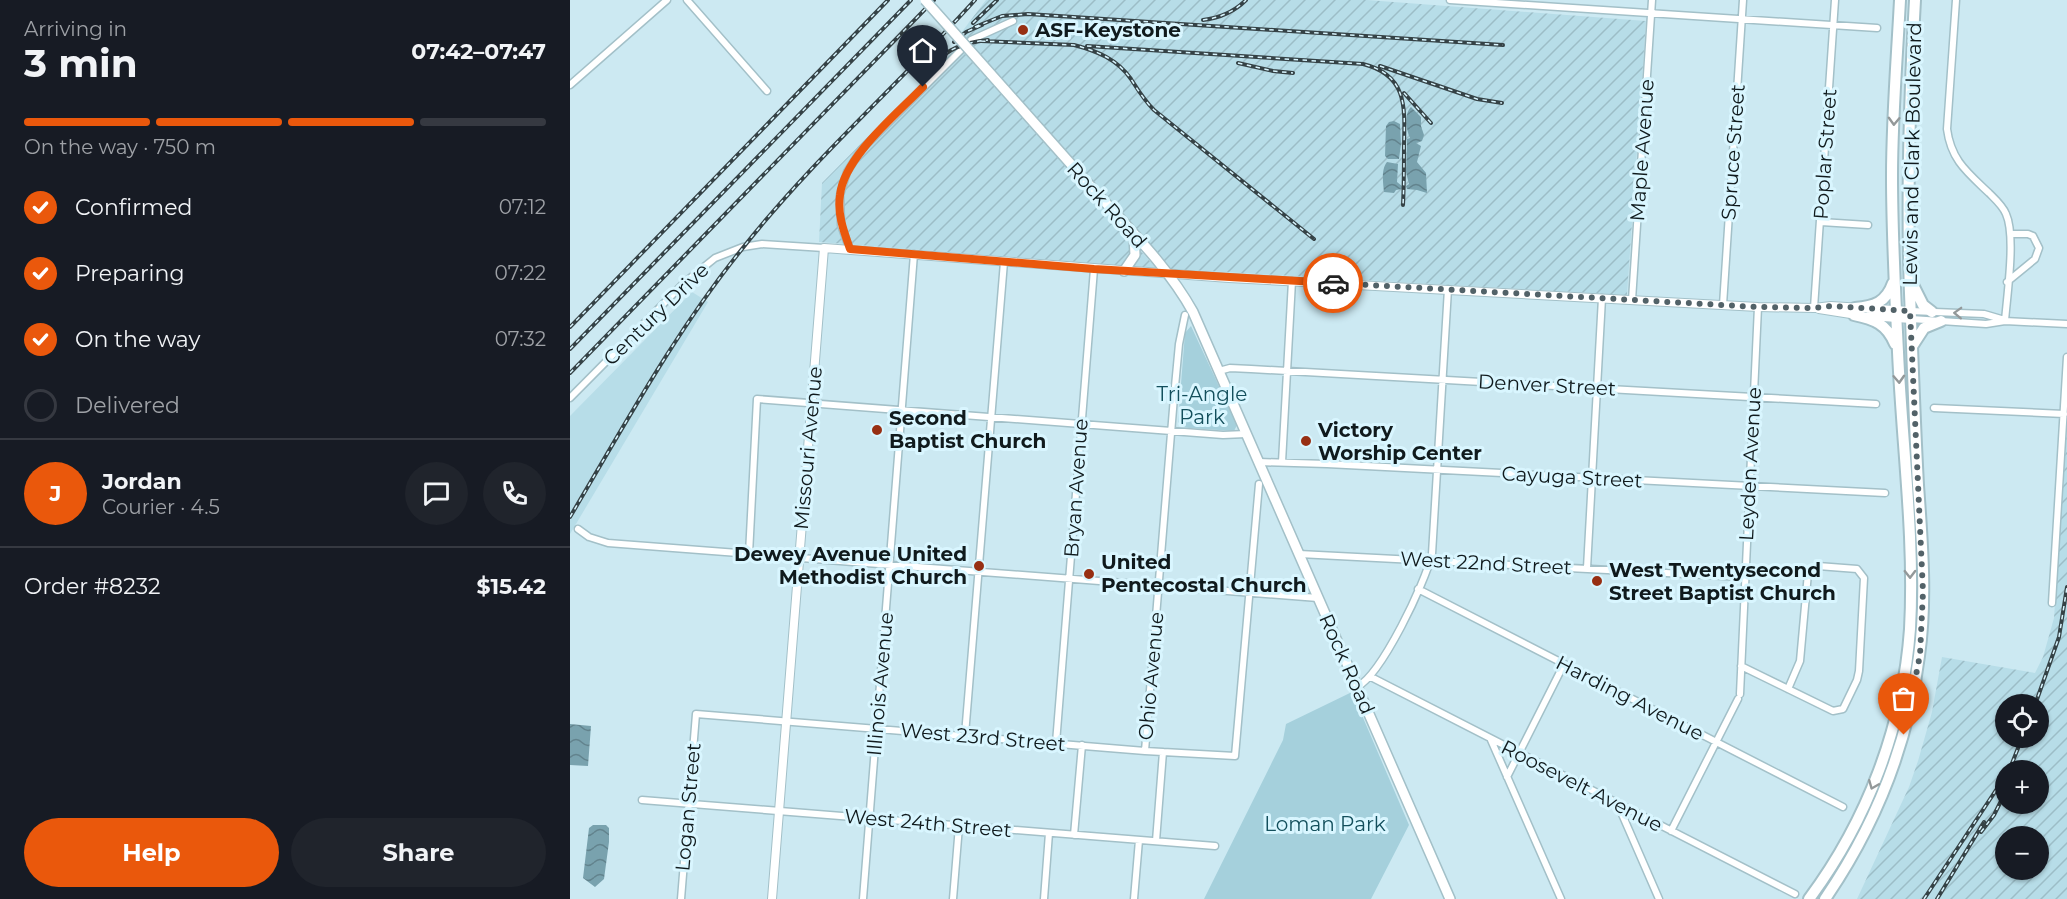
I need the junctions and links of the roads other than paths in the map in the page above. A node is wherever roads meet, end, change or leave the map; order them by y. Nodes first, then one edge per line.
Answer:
1 (667, 0) edge
2 (687, 0) edge
3 (926, 0) edge
4 (1450, 0) edge
5 (1652, 0) edge
6 (1743, 0) edge
7 (1835, 0) edge
8 (1900, 0) edge
9 (1916, 0) edge
10 (1956, 0) edge
11 (1468, 1) edge
12 (1559, 4) edge
13 (1651, 13) junction
14 (1742, 19) junction
15 (1013, 21) dead end
16 (1833, 25) junction
17 (1877, 28) dead end
18 (570, 85) edge
19 (767, 91) dead end
20 (1821, 222) junction
21 (1868, 225) dead end
22 (2011, 234) junction
23 (1134, 236) junction
24 (824, 248) junction
25 (850, 249) junction
26 (914, 254) junction
27 (1004, 262) junction
28 (1094, 269) junction
29 (1124, 271) junction
30 (1909, 273) junction
31 (1168, 274) junction
32 (1894, 274) junction
33 (1292, 281) junction
34 (2007, 282) junction
35 (1448, 290) junction
36 (1602, 298) junction
37 (1632, 300) junction
38 (1723, 305) junction
39 (1758, 307) junction
40 (1814, 308) junction
41 (1855, 311) junction
42 (1932, 312) junction
43 (1896, 314) junction
44 (1185, 315) dead end
45 (1911, 315) junction
46 (1941, 321) junction
47 (2005, 321) junction
48 (2067, 324) edge
49 (1912, 348) junction
50 (1898, 352) junction
51 (2067, 357) edge
52 (1219, 371) junction
53 (1287, 371) junction
54 (1443, 380) junction
55 (1598, 388) junction
56 (1753, 397) junction
57 (570, 399) edge
58 (812, 403) junction
59 (1876, 404) dead end
60 (1934, 408) dead end
61 (901, 410) junction
62 (2064, 414) junction
63 (992, 417) junction
64 (1081, 424) junction
65 (1171, 431) junction
66 (1246, 434) junction
67 (1258, 462) junction
68 (1282, 462) junction
69 (1438, 470) junction
70 (1593, 478) junction
71 (1259, 484) dead end
72 (1748, 487) junction
73 (1885, 494) dead end
74 (578, 529) dead end
75 (749, 554) junction
76 (1299, 554) junction
77 (799, 558) junction
78 (1431, 560) junction
79 (889, 565) junction
80 (1587, 568) junction
81 (979, 572) junction
82 (1744, 577) junction
83 (1069, 580) junction
84 (1158, 586) junction
85 (1418, 590) junction
86 (1249, 594) junction
87 (1318, 598) junction
88 (2052, 603) dead end
89 (1564, 664) junction
90 (1741, 666) junction
91 (1371, 677) junction
92 (1357, 687) junction
93 (1788, 689) junction
94 (696, 714) joint
95 (786, 721) junction
96 (876, 728) junction
97 (965, 735) junction
98 (1491, 739) junction
99 (1715, 741) junction
100 (1056, 743) junction
101 (1082, 745) junction
102 (1145, 751) junction
103 (1163, 752) junction
104 (1519, 754) junction
105 (1507, 777) junction
106 (642, 800) dead end
107 (689, 803) junction
108 (1617, 804) junction
109 (1843, 807) dead end
110 (779, 811) junction
111 (869, 818) junction
112 (959, 826) junction
113 (1671, 831) junction
114 (1049, 833) junction
115 (1074, 835) junction
116 (1138, 840) junction
117 (1156, 842) junction
118 (1215, 846) dead end
119 (1795, 894) dead end
120 (681, 899) edge
121 (771, 899) edge
122 (863, 899) edge
123 (953, 899) edge
124 (1044, 899) edge
125 (1134, 899) edge
126 (1450, 899) edge
127 (1561, 899) edge
128 (1659, 899) edge
129 (1809, 899) edge
130 (1825, 899) edge

1 - 18 street
2 - 19 street
3 - 23 main road, Rock Road, bridge
4 - 11 street
5 - 13 street, Maple Avenue
6 - 14 street, Spruce Street
7 - 16 street, Poplar Street
8 -> 32 highway, Lewis and Clark Boulevard
9 - 30 highway, Lewis and Clark Boulevard
10 - 22 street
11 - 12 street
12 - 13 street
13 - 14 street
13 - 37 street, Maple Avenue
14 - 16 street
14 - 38 street, Spruce Street
15 - 25 street
16 - 17 street
16 - 20 street, Poplar Street
20 - 21 street
20 - 40 street, Poplar Street
22 - 34 street
22 - 34 street
23 - 29 main road
23 - 31 main road, Rock Road
24 - 25 street
24 - 57 street, Century Drive
24 - 58 street, Missouri Avenue
25 - 26 street
26 - 27 street
26 - 61 street, Illinois Avenue
27 - 28 street
27 - 63 street
28 - 29 street
28 - 64 street, Bryan Avenue
29 - 31 street
30 - 42 highway
30 - 45 highway, Lewis and Clark Boulevard
31 - 33 street
31 - 52 main road, Rock Road
32 - 41 highway
32 - 43 highway, Lewis and Clark Boulevard
33 - 35 street
33 - 53 street
34 - 47 street
35 - 36 street
35 - 54 street
36 - 37 street
36 - 55 street
37 - 38 street
38 - 39 street
39 - 40 street
39 - 56 street, Leyden Avenue
40 - 41 street
41 - 43 street
41 - 50 highway
42 - 45 street
47 -> 42 street
43 - 45 street
43 - 50 highway, Lewis and Clark Boulevard
44 - 65 street, Ohio Avenue
45 - 46 street
45 - 49 highway, Lewis and Clark Boulevard
46 - 47 street
46 - 49 highway
47 - 48 street
49 - 130 highway, Lewis and Clark Boulevard
50 -> 129 highway, Lewis and Clark Boulevard
51 - 62 street
52 - 53 street, Denver Street
52 - 66 main road, Rock Road
53 - 54 street, Denver Street
53 - 68 street
54 - 55 street, Denver Street
54 - 69 street
55 - 56 street, Denver Street
55 - 70 street
56 - 59 street, Denver Street
56 - 72 street, Leyden Avenue
58 - 61 street
58 - 75 street
58 - 77 street, Missouri Avenue
60 - 62 street
61 - 63 street
61 - 79 street, Illinois Avenue
62 - 88 street
63 - 64 street
63 - 81 street
64 - 65 street
64 - 83 street, Bryan Avenue
65 - 66 street
65 - 84 street, Ohio Avenue
66 - 67 main road, Rock Road
67 - 68 street, Cayuga Street
67 - 76 main road, Rock Road
68 - 69 street, Cayuga Street
69 - 70 street, Cayuga Street
69 - 78 street
70 - 72 street, Cayuga Street
70 - 80 street
71 - 86 street
72 - 73 street, Cayuga Street
72 - 82 street, Leyden Avenue
74 - 75 street
75 - 77 street
76 - 78 street, West 22nd Street
76 - 87 main road, Rock Road
77 - 79 street
77 - 95 street, Missouri Avenue
78 - 80 street, West 22nd Street
78 - 85 street
79 - 81 street
79 - 96 street, Illinois Avenue
80 - 82 street, West 22nd Street
81 - 83 street
81 - 97 street
82 - 90 street, Leyden Avenue
83 - 84 street
83 - 100 street, Bryan Avenue
84 - 86 street
84 - 102 street, Ohio Avenue
85 - 89 street, Harding Avenue
85 - 91 street
86 - 87 street
86 - 103 street, West 23rd Street
87 - 92 main road, Rock Road
89 - 99 street, Harding Avenue
89 - 104 street
90 - 93 street
90 - 99 street, Leyden Avenue
91 - 92 street
91 - 98 street, Roosevelt Avenue
92 - 126 main road, Rock Road
93 - 93 street
94 - 95 street, West 23rd Street
94 - 107 street, Logan Street
95 - 96 street, West 23rd Street
95 - 110 street, Missouri Avenue
96 - 97 street, West 23rd Street
96 - 111 street, Illinois Avenue
97 - 100 street, West 23rd Street
98 - 104 street, Roosevelt Avenue
98 - 105 street
99 - 109 street, Harding Avenue
99 - 113 street
100 - 101 street, West 23rd Street
101 - 102 street, West 23rd Street
101 - 115 street
102 - 103 street, West 23rd Street
103 - 117 street, Ohio Avenue
104 - 105 street
104 - 108 street, Roosevelt Avenue
105 - 127 street
106 - 107 street, West 24th Street
107 - 110 street, West 24th Street
107 - 120 street, Logan Street
108 - 113 street, Roosevelt Avenue
108 - 128 street
110 - 111 street, West 24th Street
110 - 121 street, Missouri Avenue
111 - 112 street, West 24th Street
111 - 122 street, Illinois Avenue
112 - 114 street, West 24th Street
112 - 123 street
113 - 119 street, Roosevelt Avenue
114 - 115 street, West 24th Street
114 - 124 street
115 - 116 street, West 24th Street
116 - 117 street, West 24th Street
116 - 125 street
117 - 118 street, West 24th Street

